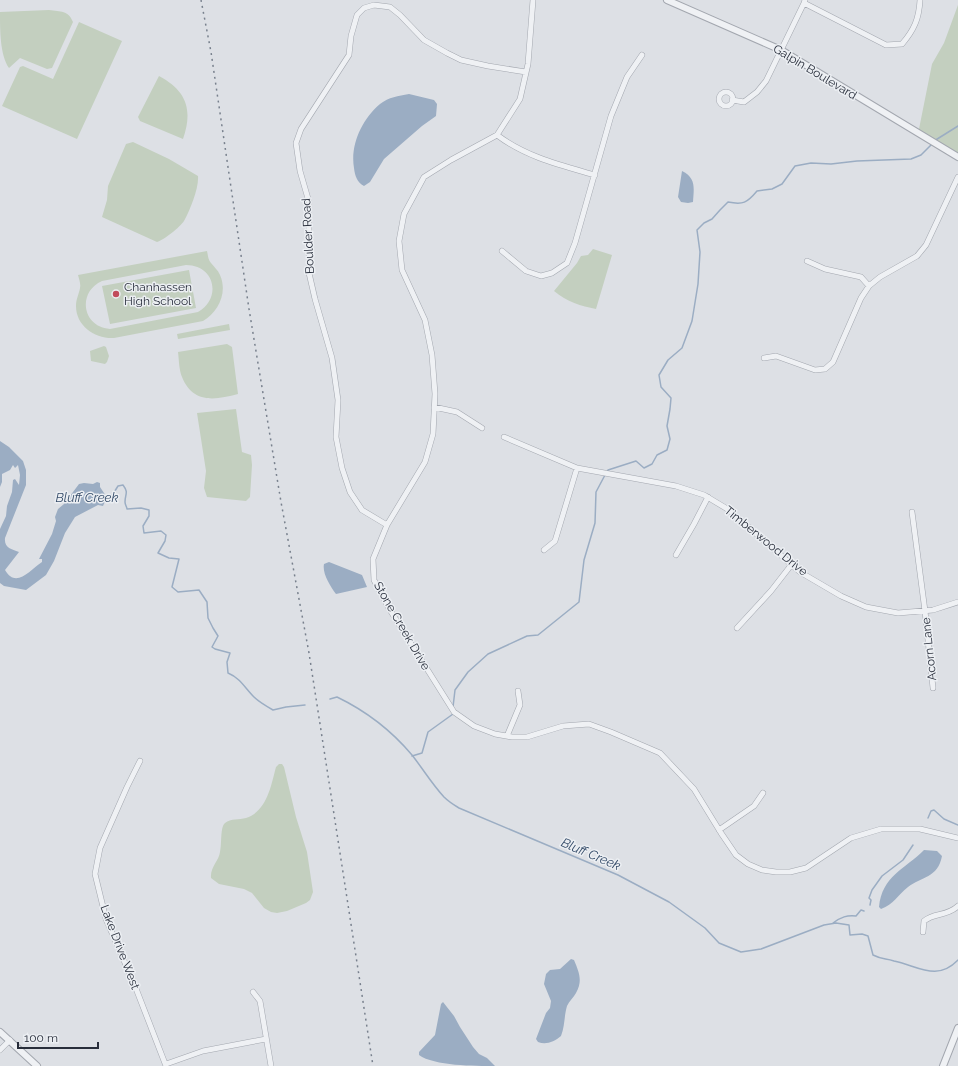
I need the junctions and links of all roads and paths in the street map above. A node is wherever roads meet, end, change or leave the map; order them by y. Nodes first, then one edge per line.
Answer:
1 (533, 0) edge
2 (667, 0) edge
3 (920, 0) edge
4 (804, 1) edge
5 (781, 50) junction
6 (642, 55) dead end
7 (526, 72) junction
8 (732, 100) dead end
9 (497, 135) junction
10 (958, 157) edge
11 (594, 175) junction
12 (958, 177) edge
13 (502, 251) dead end
14 (807, 261) dead end
15 (869, 286) junction
16 (764, 358) dead end
17 (434, 407) junction
18 (482, 428) dead end
19 (504, 437) dead end
20 (578, 468) junction
21 (708, 497) junction
22 (912, 512) dead end
23 (387, 525) junction
24 (544, 550) dead end
25 (676, 555) dead end
26 (792, 564) junction
27 (958, 602) edge
28 (925, 610) junction
29 (737, 628) dead end
30 (933, 688) dead end
31 (518, 691) dead end
32 (507, 736) junction
33 (140, 761) dead end
34 (763, 793) dead end
35 (719, 830) junction
36 (958, 838) edge
37 (956, 907) edge
38 (923, 932) dead end
39 (253, 992) dead end
40 (958, 1028) edge
41 (0, 1032) edge
42 (266, 1039) junction
43 (10, 1040) junction
44 (0, 1050) edge
45 (166, 1065) edge
46 (37, 1066) edge
47 (271, 1066) edge
48 (943, 1066) edge

1 - 7 street, Stone Creek Drive
2 - 5 street, Galpin Boulevard
3 - 4 street
4 - 5 street
5 - 8 street
5 - 10 street, Galpin Boulevard
6 - 11 street
7 - 9 street, Stone Creek Drive
7 - 23 street, Boulder Road
9 - 11 street
9 - 17 street, Stone Creek Drive
11 - 13 street
12 - 15 street
14 - 15 street
15 - 16 street
17 - 18 street
17 - 23 street, Stone Creek Drive
19 - 20 street, Timberwood Drive
20 - 21 street, Timberwood Drive
20 - 24 street
21 - 25 street
21 - 26 street, Timberwood Drive
22 - 28 street, Acorn Lane
23 - 32 street, Stone Creek Drive
26 - 28 street, Timberwood Drive
26 - 29 street
27 - 28 street, Timberwood Drive
28 - 30 street, Acorn Lane
31 - 32 street
32 - 35 street, Stone Creek Drive
33 - 45 street, Lake Drive West
34 - 35 street
35 - 36 street, Stone Creek Drive
37 - 38 street
39 - 42 street
40 - 48 street
41 - 43 street
42 - 45 street
42 - 47 street
43 - 44 street
43 - 46 street

